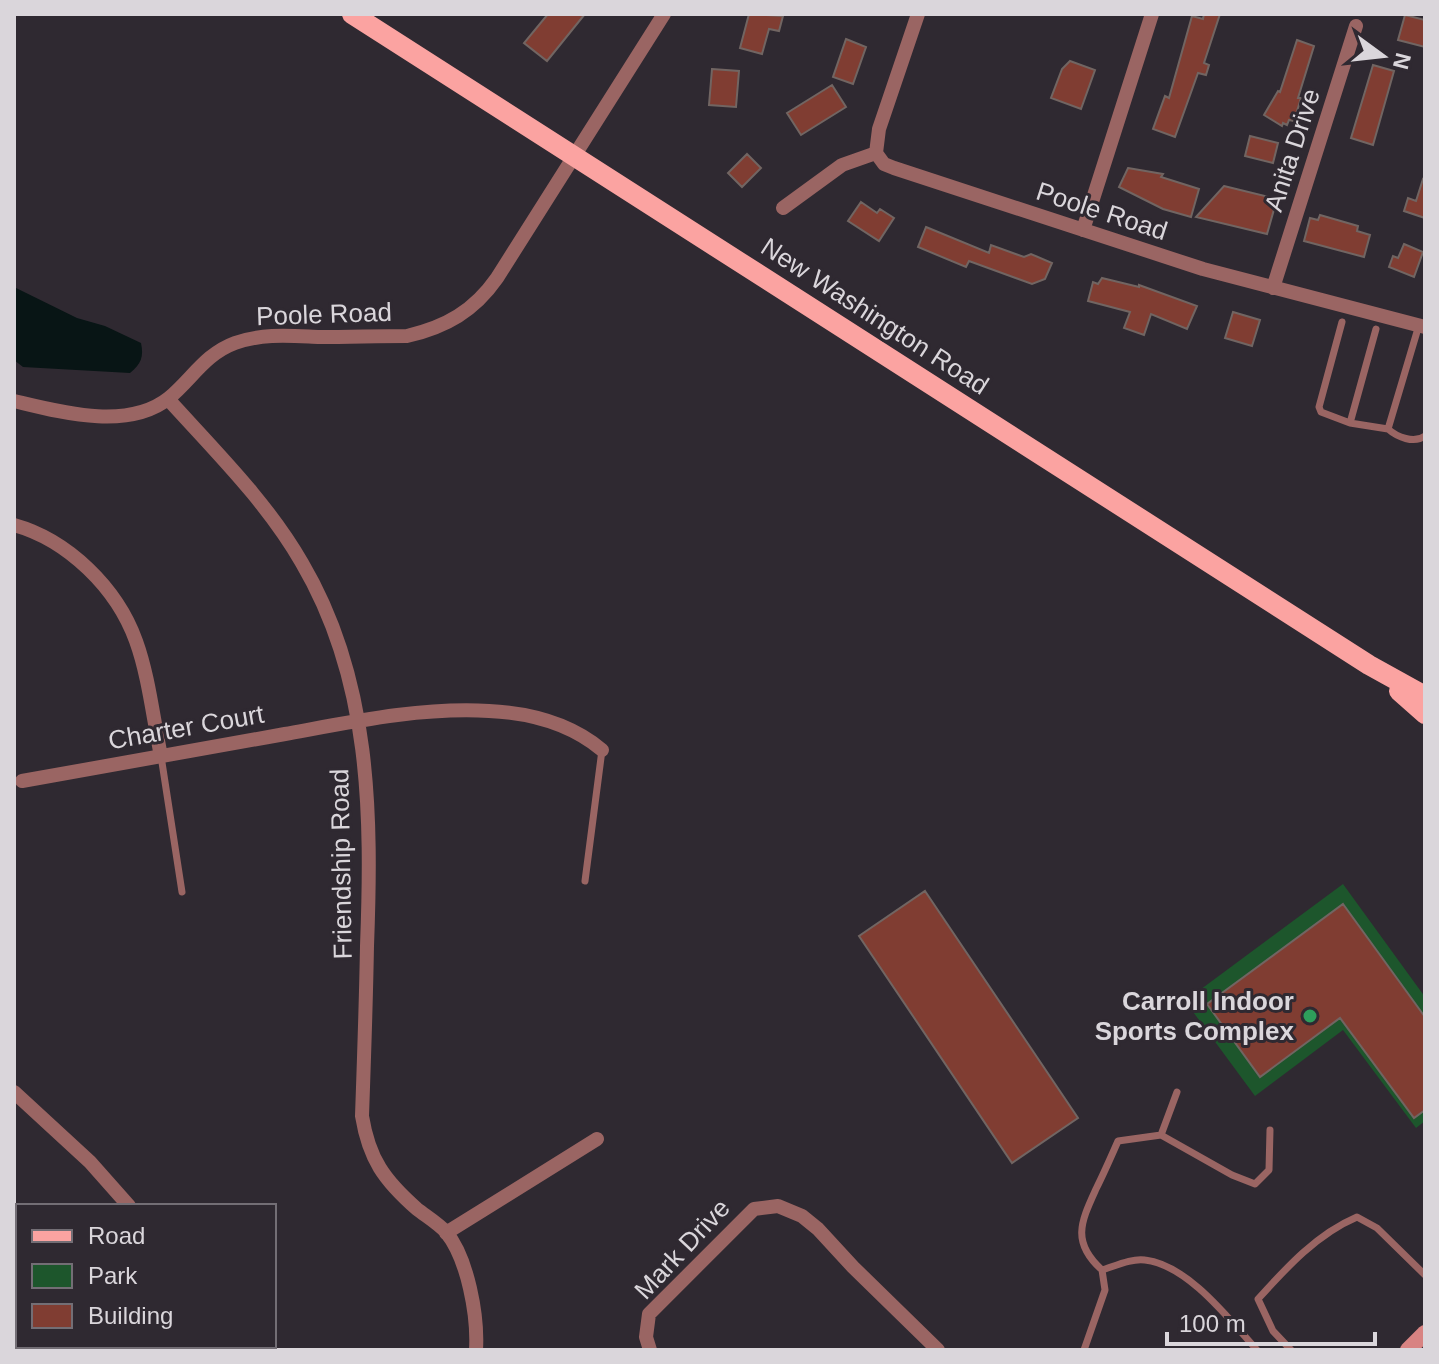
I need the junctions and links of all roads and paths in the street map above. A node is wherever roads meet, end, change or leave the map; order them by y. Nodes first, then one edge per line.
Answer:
1 (352, 14) edge
2 (664, 14) edge
3 (918, 14) edge
4 (1152, 14) edge
5 (1356, 26) dead end
6 (876, 153) junction
7 (575, 156) junction
8 (783, 208) dead end
9 (1083, 230) junction
10 (1273, 288) junction
11 (1342, 322) dead end
12 (1422, 326) edge
13 (1376, 329) dead end
14 (168, 399) junction
15 (14, 401) edge
16 (1350, 423) junction
17 (1388, 429) junction
18 (1425, 436) edge
19 (14, 525) edge
20 (1369, 665) junction
21 (1425, 696) edge
22 (1425, 714) edge
23 (359, 721) junction
24 (602, 750) joint
25 (161, 756) junction
26 (22, 781) dead end
27 (585, 881) dead end
28 (182, 892) dead end
29 (14, 1092) edge
30 (1177, 1092) dead end
31 (1270, 1130) dead end
32 (1161, 1135) junction
33 (597, 1139) dead end
34 (127, 1204) edge
35 (446, 1233) junction
36 (1102, 1270) junction
37 (1425, 1275) edge
38 (1425, 1333) edge
39 (1087, 1349) edge
40 (476, 1350) edge
41 (650, 1350) edge
42 (938, 1350) edge
43 (1257, 1350) edge
44 (1291, 1350) edge
45 (1408, 1350) edge

1 - 7 main road, New Washington Road
2 - 7 street, Poole Road
3 - 6 street
4 - 9 street
5 - 10 street, Anita Drive
6 - 8 street
6 - 9 street, Poole Road
7 - 14 street, Poole Road
7 - 20 main road, New Washington Road
9 - 10 street, Poole Road
10 - 12 street, Poole Road
11 - 16 lane
12 - 17 lane
13 - 16 lane
14 - 15 street, Poole Road
14 - 23 street, Friendship Road
16 - 17 lane
17 - 18 lane
19 - 25 street
20 - 21 main road, New Washington Road
20 - 22 main road, New Washington Road
23 - 24 street, Charter Court
23 - 25 street, Charter Court
23 - 35 street, Friendship Road
24 - 27 lane
25 - 26 street, Charter Court
25 - 28 lane
29 - 34 street
30 - 32 lane
31 - 32 lane
32 - 36 lane
33 - 35 street
35 - 40 street, Friendship Road
36 - 39 lane
36 - 43 lane
37 - 44 lane
38 - 45 main road
41 - 42 street, Mark Drive

